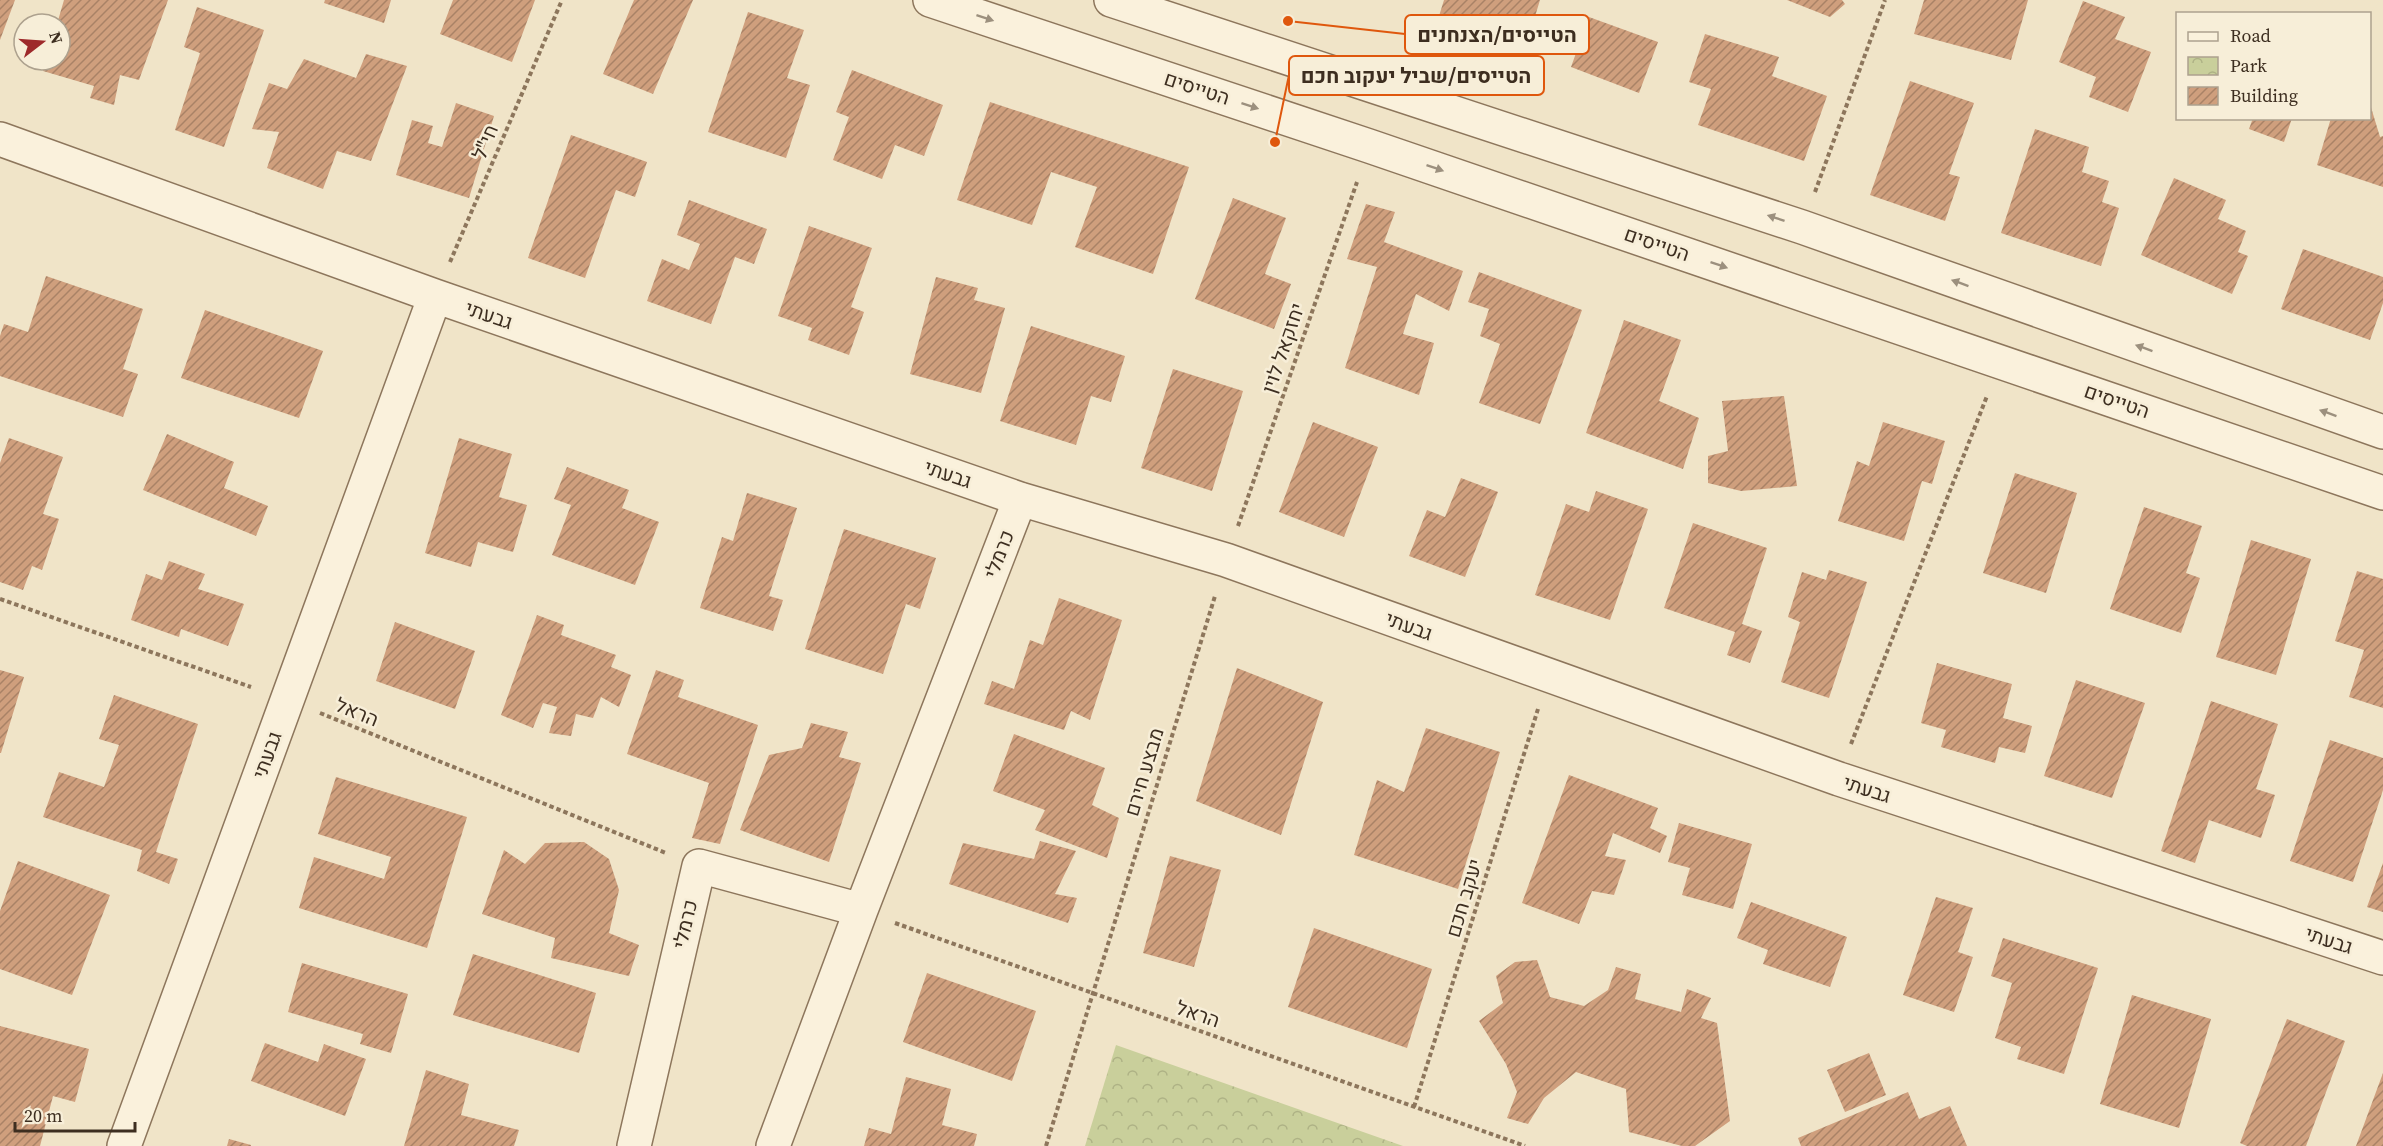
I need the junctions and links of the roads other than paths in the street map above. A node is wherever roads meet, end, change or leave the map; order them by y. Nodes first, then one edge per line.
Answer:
1 (930, 0) edge
2 (1111, 0) edge
3 (0, 139) edge
4 (435, 296) junction
5 (2383, 432) edge
6 (2383, 493) edge
7 (1020, 499) junction
8 (861, 910) junction
9 (2383, 958) edge
10 (124, 1146) edge
11 (634, 1146) edge
12 (773, 1146) edge

1 -> 6 street, הטייסים
5 -> 2 street
3 - 4 street, גבעתי
4 - 7 street, גבעתי
4 - 10 street, גבעתי
7 - 8 street, כרמלי
7 - 9 street, גבעתי
8 - 11 street, כרמלי
8 - 12 street, כרמלי

